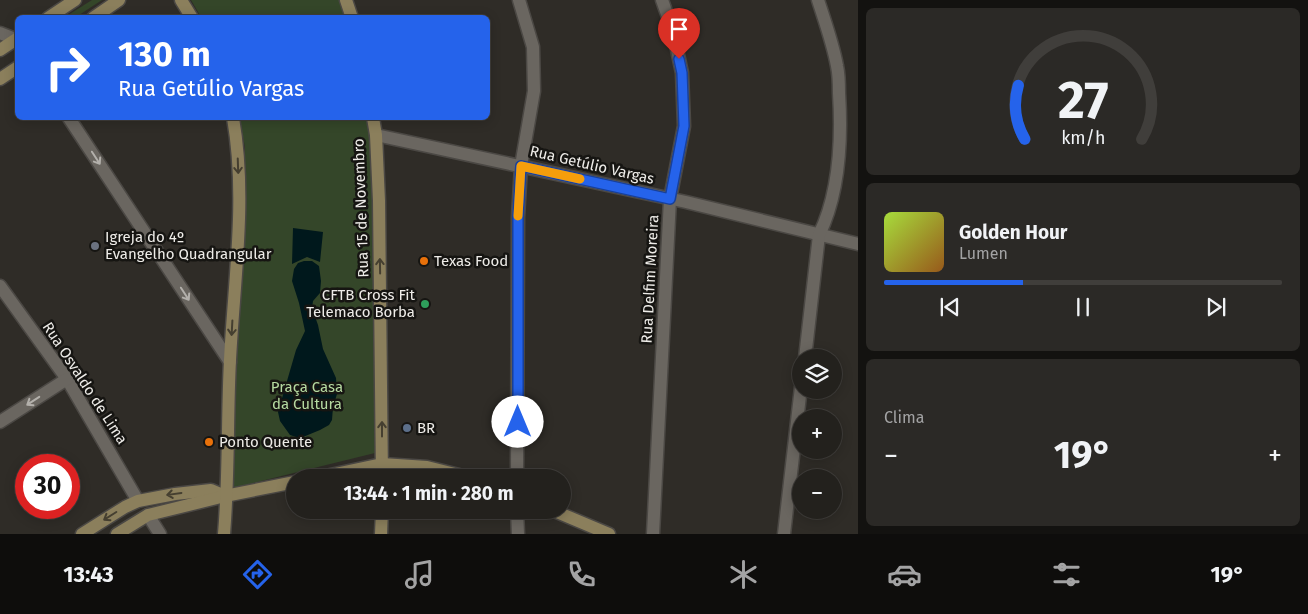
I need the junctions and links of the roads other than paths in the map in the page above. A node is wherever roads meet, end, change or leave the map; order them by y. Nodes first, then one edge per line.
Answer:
1 (74, 0) edge
2 (119, 0) edge
3 (181, 0) edge
4 (346, 0) edge
5 (519, 0) edge
6 (662, 0) edge
7 (818, 0) edge
8 (52, 15) edge
9 (97, 15) edge
10 (190, 15) edge
11 (351, 15) edge
12 (0, 33) edge
13 (15, 38) edge
14 (15, 40) edge
15 (0, 50) edge
16 (15, 69) edge
17 (0, 79) edge
18 (70, 120) edge
19 (233, 120) edge
20 (372, 120) edge
21 (376, 135) junction
22 (521, 166) junction
23 (670, 199) junction
24 (819, 236) junction
25 (858, 244) edge
26 (0, 286) edge
27 (806, 349) edge
28 (230, 362) junction
29 (67, 379) junction
30 (800, 399) edge
31 (0, 422) edge
32 (382, 464) junction
33 (358, 469) edge
34 (382, 469) edge
35 (435, 469) edge
36 (517, 469) edge
37 (286, 484) edge
38 (225, 496) junction
39 (138, 500) junction
40 (148, 516) junction
41 (571, 518) edge
42 (382, 519) edge
43 (517, 519) edge
44 (82, 534) edge
45 (117, 534) edge
46 (160, 534) edge
47 (224, 534) edge
48 (381, 534) edge
49 (518, 534) edge
50 (609, 534) edge
51 (653, 534) edge
52 (784, 534) edge

1 - 8 main road
2 - 9 main road
3 - 10 main road
4 - 11 main road
5 - 22 street
6 - 23 street, Rua Delfim Moreira
7 - 24 street
12 - 13 street
14 - 15 main road
16 - 17 main road
18 -> 28 street
19 -> 28 main road
20 - 21 main road, Rua 15 de Novembro
21 - 22 street, Rua Getúlio Vargas
32 -> 21 main road, Rua 15 de Novembro
22 - 23 street, Rua Getúlio Vargas
22 - 36 street
23 - 24 street, Rua Getúlio Vargas
23 - 51 street, Rua Delfim Moreira
24 - 25 street, Rua Getúlio Vargas
24 - 27 street
26 - 29 street, Rua Osvaldo de Lima
28 - 38 main road
29 -> 31 street
29 - 39 street, Rua Osvaldo de Lima
30 - 52 street
32 - 33 main road
32 - 34 main road, Rua 15 de Novembro
32 - 35 main road
37 - 38 main road
38 -> 39 main road
38 - 40 main road
38 - 47 main road
39 -> 44 main road
40 - 45 main road
40 - 46 street
41 - 50 main road
42 - 48 main road
43 - 49 street

